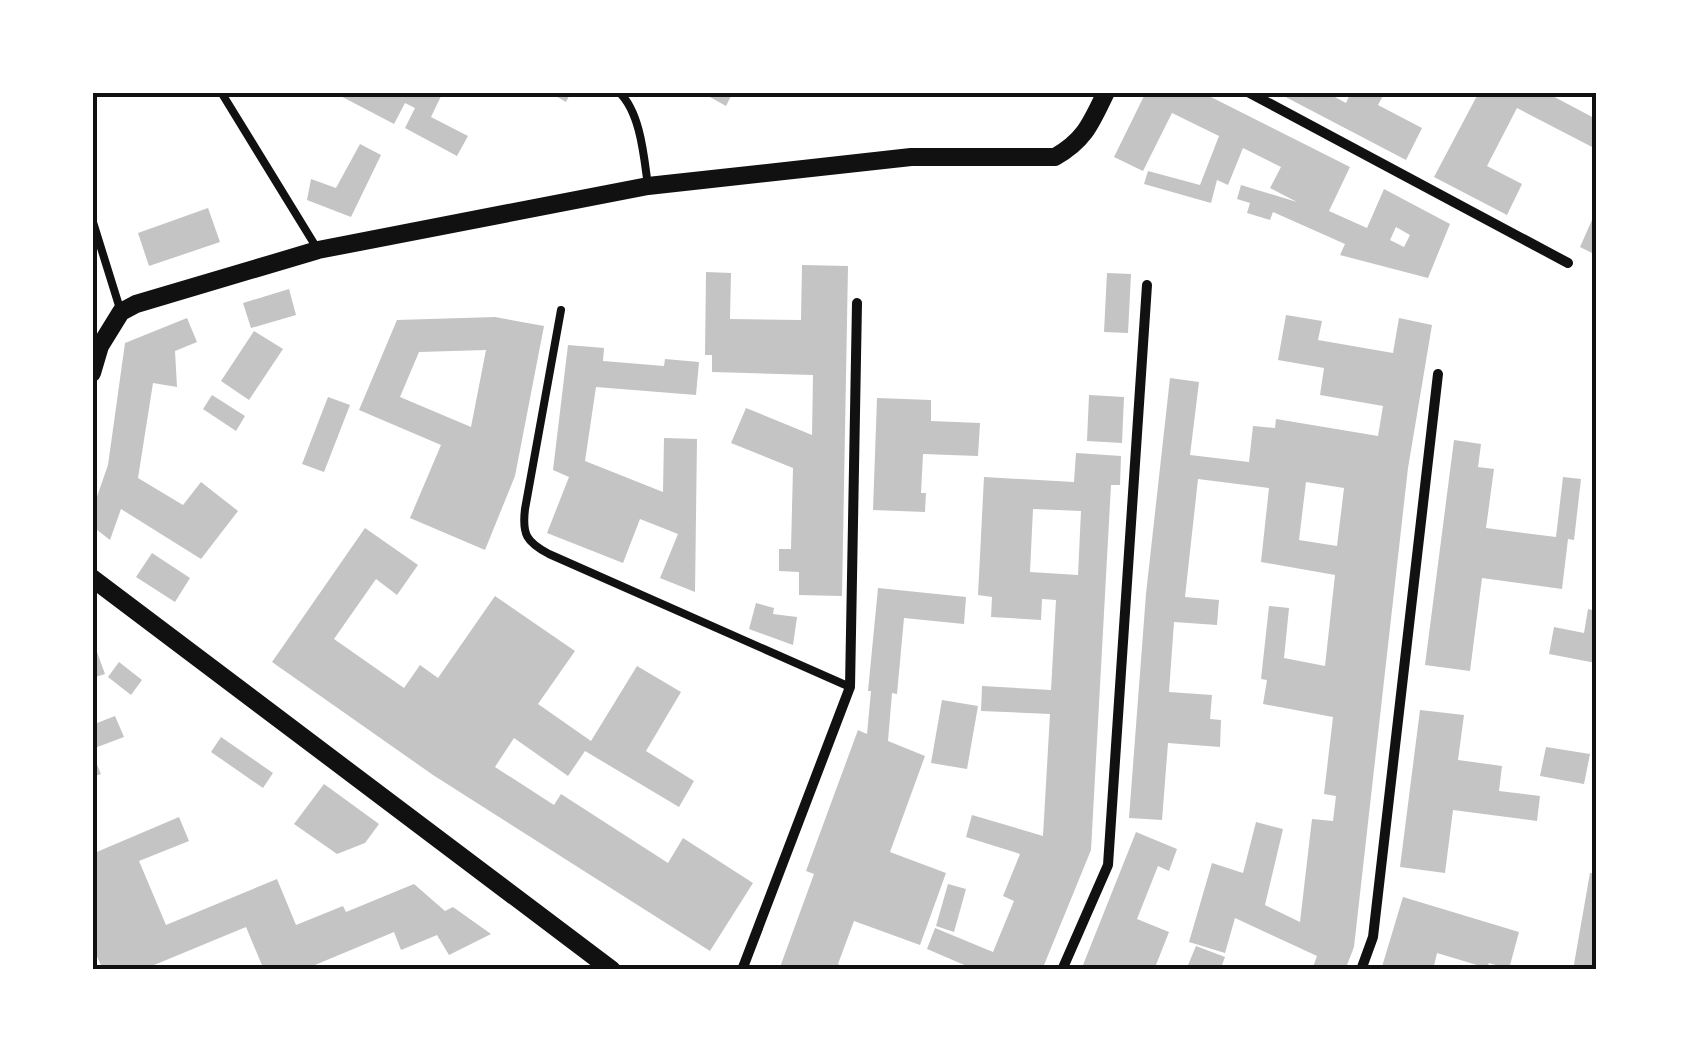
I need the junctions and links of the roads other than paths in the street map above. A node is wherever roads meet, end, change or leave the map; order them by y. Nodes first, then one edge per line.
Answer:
1 (221, 92) edge
2 (619, 92) edge
3 (1106, 92) edge
4 (1248, 92) edge
5 (648, 186) junction
6 (92, 219) edge
7 (318, 250) junction
8 (1568, 263) dead end
9 (1147, 286) dead end
10 (857, 303) dead end
11 (561, 310) dead end
12 (121, 312) junction
13 (92, 373) edge
14 (1438, 374) dead end
15 (92, 578) edge
16 (850, 687) junction
17 (612, 970) edge
18 (742, 970) edge
19 (1062, 970) edge
20 (1360, 970) edge

1 - 7 lane
2 - 5 lane
3 - 5 street
4 - 8 street
5 - 7 street
6 - 12 lane
7 - 12 street
9 - 19 street
10 - 16 street
11 - 16 lane
12 - 13 street
14 - 20 street
15 - 17 street
16 - 18 street

